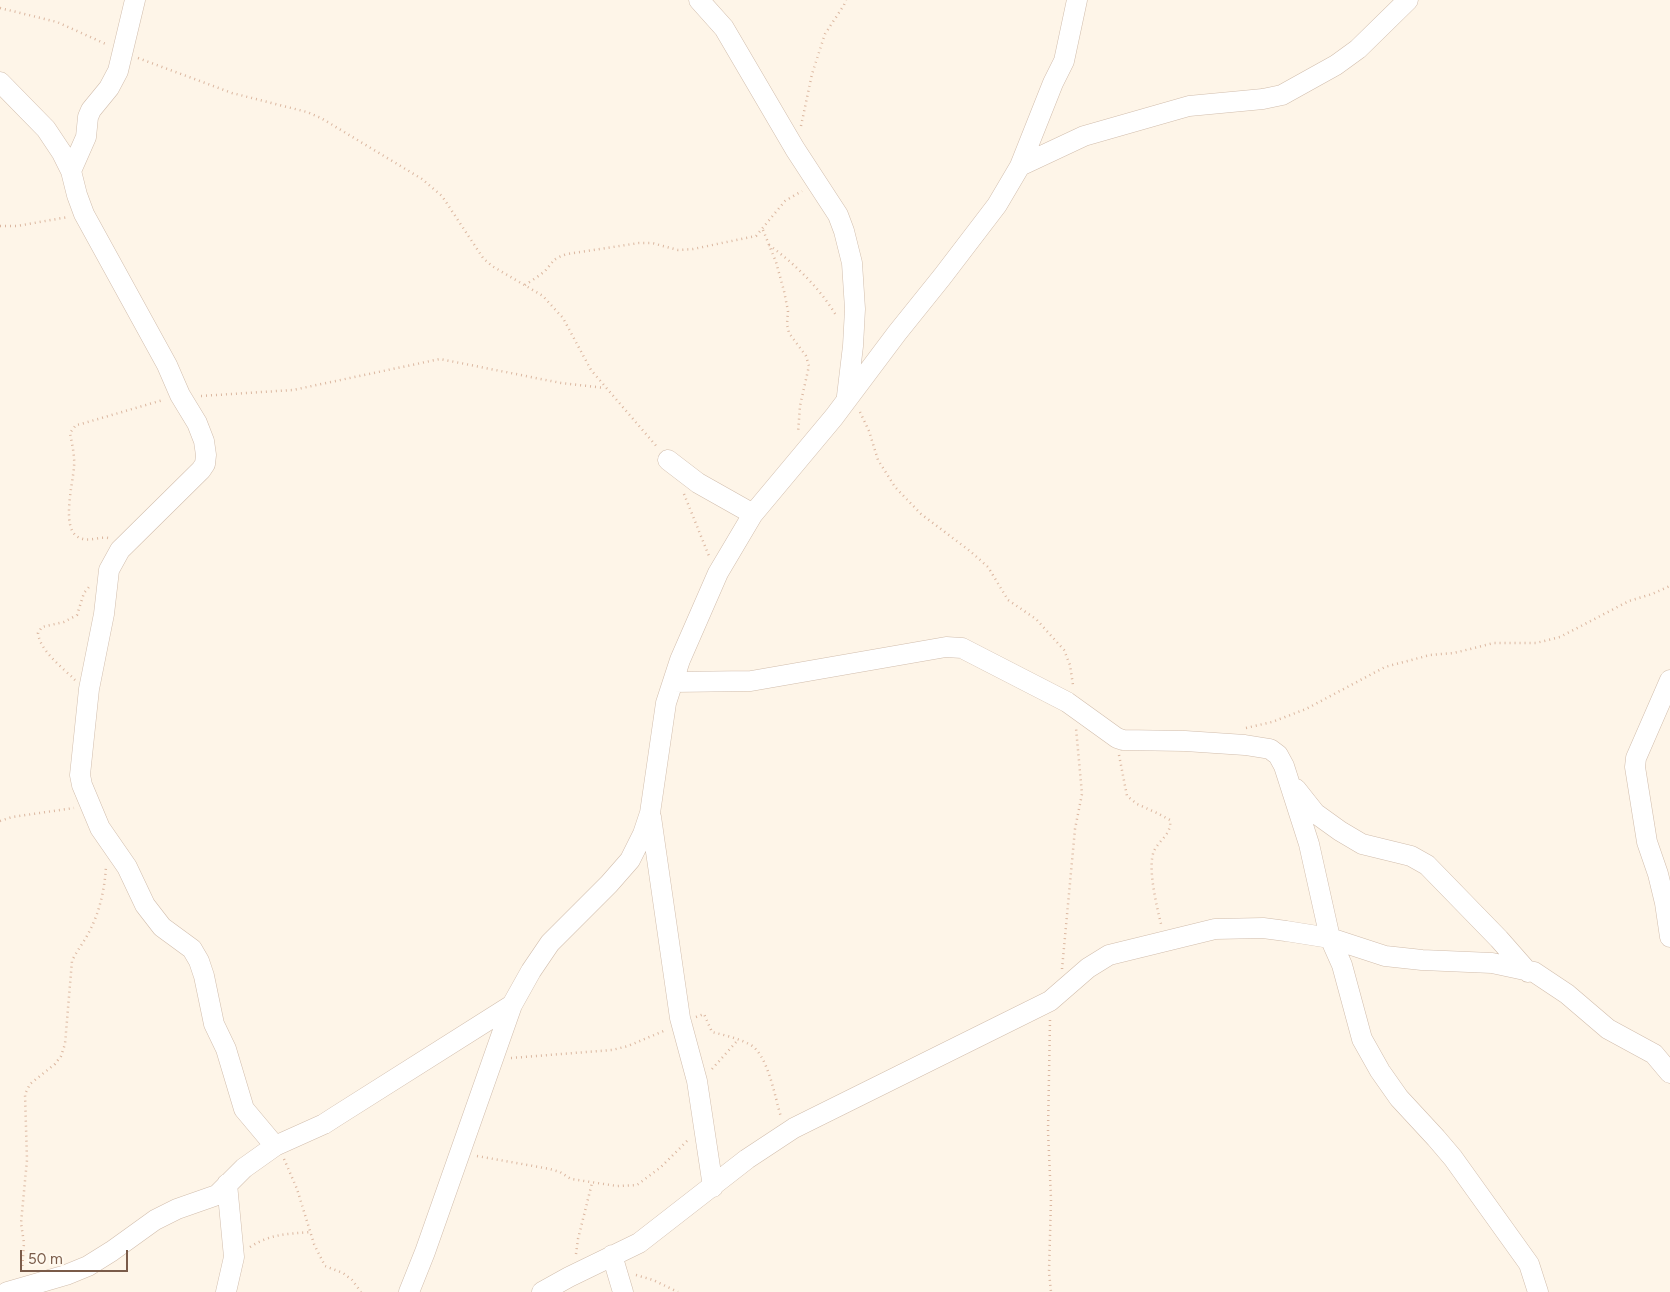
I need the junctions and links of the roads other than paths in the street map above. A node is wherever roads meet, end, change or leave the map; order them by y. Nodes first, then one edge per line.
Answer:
1 (136, 0) edge
2 (699, 0) edge
3 (1077, 0) edge
4 (1408, 0) edge
5 (0, 82) edge
6 (1020, 166) junction
7 (71, 171) junction
8 (847, 398) junction
9 (668, 460) road end
10 (753, 514) junction
11 (1670, 680) edge
12 (673, 682) junction
13 (1289, 779) junction
14 (650, 813) junction
15 (1670, 937) edge
16 (1330, 938) junction
17 (1528, 972) junction
18 (512, 1005) junction
19 (1670, 1073) edge
20 (275, 1146) junction
21 (227, 1184) junction
22 (713, 1187) junction
23 (614, 1262) junction
24 (14, 1291) edge
25 (226, 1292) edge
26 (410, 1292) edge
27 (542, 1292) edge
28 (623, 1292) edge
29 (1538, 1292) edge

1 - 7 street
2 - 8 street
3 - 6 street
4 - 6 street
5 - 7 street
6 - 8 street
7 - 20 street
8 - 10 street
9 - 10 street
10 - 12 street
11 - 15 street
12 - 13 street
12 - 14 street
13 - 16 street
13 - 17 street
14 - 18 street
14 - 22 street
16 - 17 street
16 - 22 street
16 - 29 street
17 - 19 street
18 - 20 street
18 - 26 street
20 - 21 street
21 - 24 street
21 - 25 street
22 - 23 street
23 - 27 street
23 - 28 street

